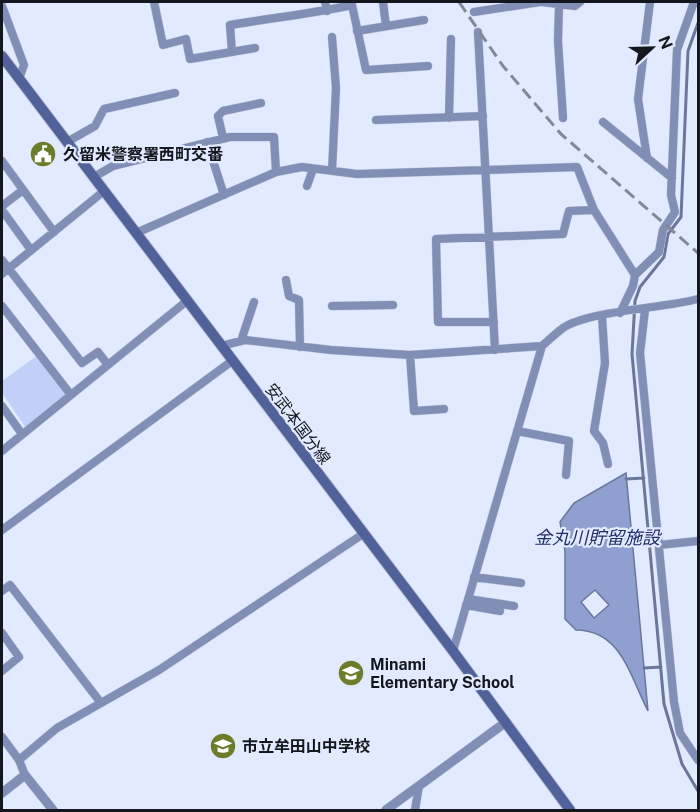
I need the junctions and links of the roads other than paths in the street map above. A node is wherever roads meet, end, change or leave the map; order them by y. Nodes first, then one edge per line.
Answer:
1 (154, 2) edge
2 (325, 2) edge
3 (383, 2) edge
4 (541, 2) edge
5 (580, 2) edge
6 (650, 2) edge
7 (694, 2) edge
8 (559, 5) junction
9 (2, 6) edge
10 (327, 11) junction
11 (474, 12) dead end
12 (424, 20) dead end
13 (386, 26) junction
14 (357, 30) junction
15 (478, 32) dead end
16 (332, 37) dead end
17 (451, 39) dead end
18 (255, 48) dead end
19 (232, 52) junction
20 (2, 56) edge
21 (428, 66) dead end
22 (19, 79) junction
23 (175, 93) dead end
24 (261, 103) dead end
25 (483, 116) junction
26 (449, 118) junction
27 (563, 118) dead end
28 (376, 120) dead end
29 (603, 122) dead end
30 (223, 138) junction
31 (67, 142) junction
32 (207, 142) junction
33 (647, 158) junction
34 (2, 161) edge
35 (313, 169) junction
36 (332, 171) junction
37 (485, 171) junction
38 (276, 172) junction
39 (94, 177) junction
40 (672, 178) junction
41 (307, 186) dead end
42 (23, 190) junction
43 (104, 191) junction
44 (224, 195) junction
45 (2, 208) edge
46 (594, 210) junction
47 (54, 231) junction
48 (136, 233) junction
49 (489, 237) junction
50 (31, 250) junction
51 (2, 260) edge
52 (5, 271) edge
53 (635, 275) junction
54 (286, 280) dead end
55 (699, 299) edge
56 (188, 300) junction
57 (254, 302) dead end
58 (393, 305) dead end
59 (2, 306) edge
60 (332, 306) dead end
61 (645, 310) junction
62 (620, 313) junction
63 (602, 316) junction
64 (494, 322) junction
65 (241, 341) junction
66 (221, 346) junction
67 (542, 346) junction
68 (300, 347) junction
69 (495, 350) junction
70 (410, 354) junction
71 (232, 360) junction
72 (108, 365) junction
73 (71, 395) junction
74 (2, 406) edge
75 (444, 409) dead end
76 (517, 431) junction
77 (22, 434) junction
78 (2, 451) edge
79 (608, 464) dead end
80 (566, 475) dead end
81 (2, 530) edge
82 (363, 534) junction
83 (699, 541) edge
84 (659, 545) junction
85 (474, 577) junction
86 (521, 582) dead end
87 (2, 591) edge
88 (467, 602) junction
89 (514, 606) dead end
90 (500, 611) dead end
91 (2, 633) edge
92 (453, 651) junction
93 (2, 671) edge
94 (101, 703) junction
95 (506, 722) junction
96 (2, 737) edge
97 (19, 760) junction
98 (699, 760) edge
99 (25, 775) junction
100 (419, 786) junction
101 (2, 793) edge
102 (53, 810) edge
103 (386, 810) edge
104 (415, 810) edge
105 (570, 810) edge

1 - 19 street
2 - 10 street
3 - 13 street
4 - 8 street
4 - 11 street
5 - 8 street
6 - 33 street
7 - 40 street
8 - 27 street
9 - 22 street
10 - 14 street
10 - 19 street
12 - 13 street
13 - 14 street
14 - 21 street
15 - 25 street
16 - 36 street
17 - 26 street
18 - 19 street
20 - 22 main road, 安武本国分線
22 - 31 main road, 安武本国分線
23 - 31 street
24 - 30 street
25 - 26 street
25 - 37 street
26 - 28 street
29 - 33 street
30 - 32 street
30 - 38 street
31 - 39 main road, 安武本国分線
32 - 39 street
32 - 44 street
33 - 40 street
34 - 42 street
35 - 36 street
35 - 38 street
35 - 41 street
36 - 37 street
37 - 46 street
37 - 49 street
38 - 44 street
39 - 43 main road, 安武本国分線
40 - 53 street
42 - 45 street
42 - 47 street
43 - 47 street
43 - 48 main road, 安武本国分線
44 - 48 street
45 - 50 street
46 - 49 street
46 - 53 street
47 - 50 street
48 - 56 main road, 安武本国分線
49 - 64 street
49 - 64 street
50 - 52 street
51 - 52 street
52 - 72 street
53 - 62 street
54 - 68 street
55 - 61 street
56 - 66 main road, 安武本国分線
56 - 72 street
57 - 65 street
58 - 60 street
59 - 73 street
61 - 62 street
61 - 84 street
62 - 63 street
63 - 67 street
63 - 79 street
64 - 69 street
65 - 66 street
65 - 68 street
66 - 71 main road, 安武本国分線
67 - 69 street
67 - 76 street
68 - 70 street
69 - 70 street
70 - 75 street
71 - 81 street
71 - 82 main road, 安武本国分線
72 - 73 street
73 - 77 street
74 - 77 street
76 - 80 street
76 - 85 street
77 - 78 street
82 - 92 main road, 安武本国分線
82 - 94 street
83 - 84 street
84 - 98 street
85 - 86 street
85 - 88 street
87 - 94 street
88 - 89 street
88 - 90 street
88 - 92 street
91 - 93 street
92 - 95 main road, 安武本国分線
94 - 97 street
95 - 100 street
95 - 105 main road, 安武本国分線
96 - 97 street
97 - 99 street
99 - 101 street
99 - 102 street
100 - 103 street
100 - 104 street

